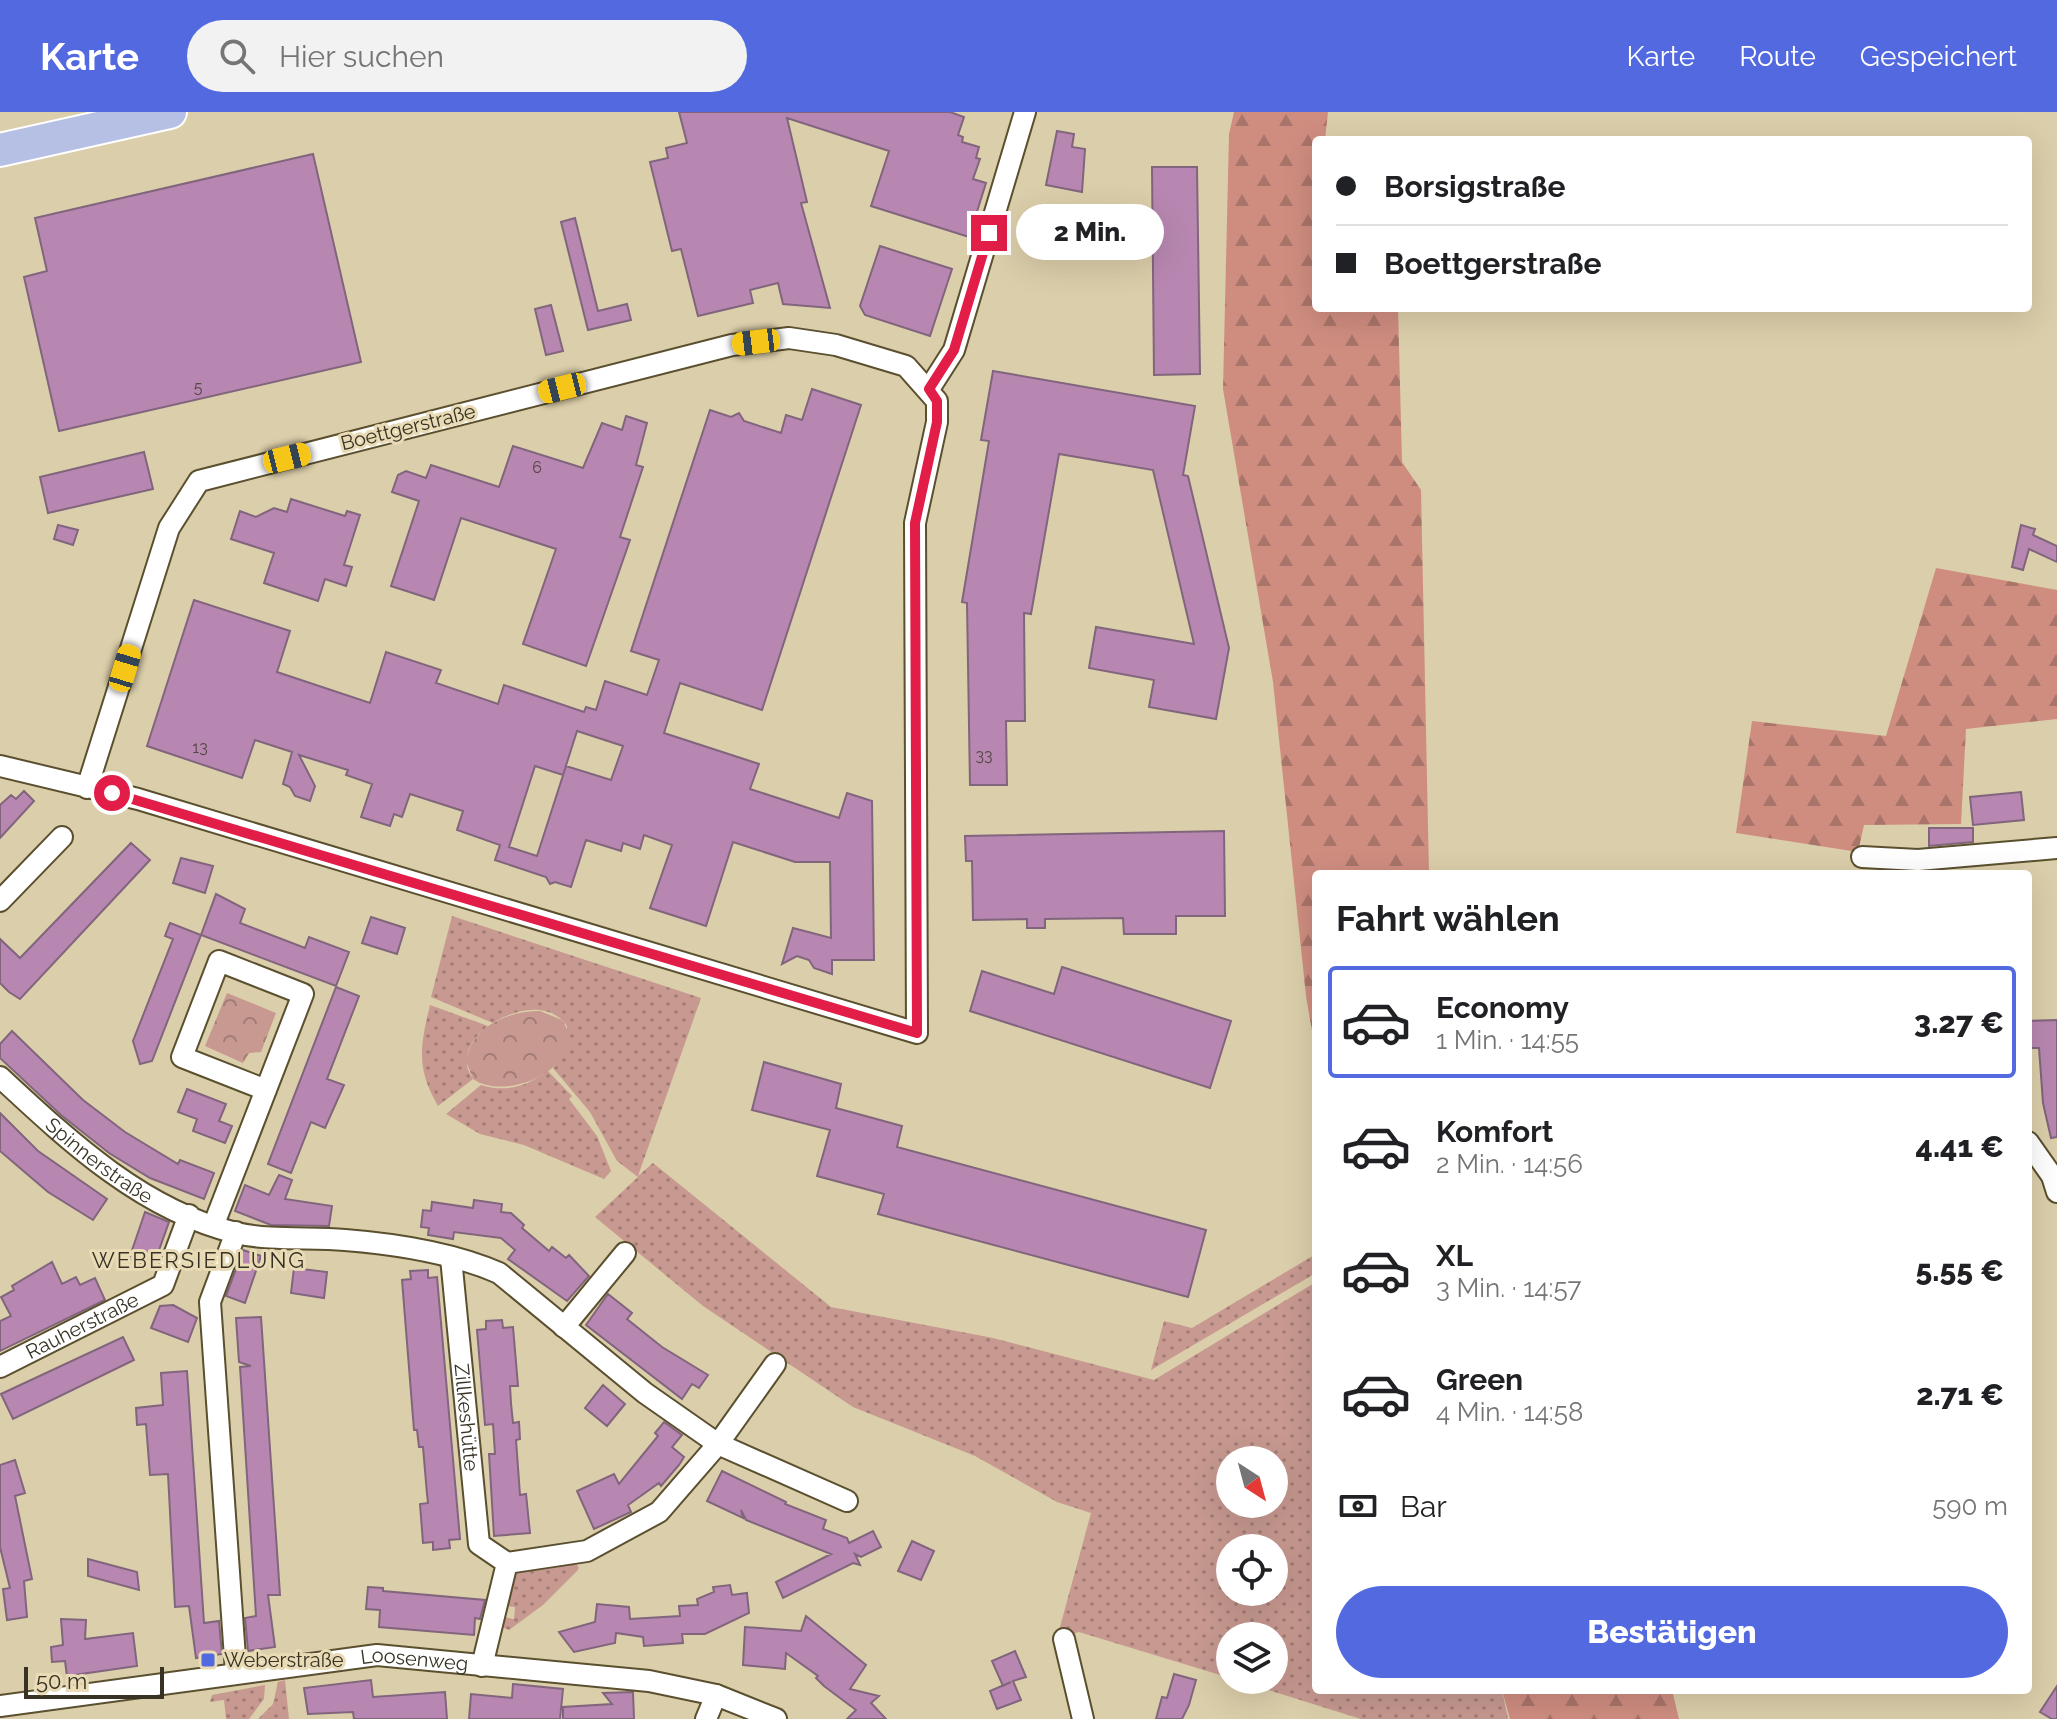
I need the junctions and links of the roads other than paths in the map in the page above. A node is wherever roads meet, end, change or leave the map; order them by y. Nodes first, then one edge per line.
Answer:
1 (170, 112) edge
2 (1025, 112) edge
3 (0, 150) edge
4 (929, 389) junction
5 (0, 766) edge
6 (87, 788) junction
7 (62, 837) dead end
8 (2057, 848) edge
9 (1862, 857) dead end
10 (0, 901) edge
11 (0, 1077) edge
12 (266, 1090) junction
13 (2032, 1148) edge
14 (2057, 1192) edge
15 (189, 1215) junction
16 (214, 1224) junction
17 (236, 1232) junction
18 (625, 1253) dead end
19 (451, 1258) junction
20 (564, 1327) junction
21 (775, 1364) dead end
22 (0, 1367) edge
23 (718, 1444) junction
24 (847, 1501) dead end
25 (507, 1563) junction
26 (1064, 1639) dead end
27 (482, 1666) junction
28 (236, 1672) junction
29 (716, 1695) junction
30 (0, 1706) edge
31 (706, 1719) edge
32 (776, 1719) edge
33 (1083, 1719) edge

1 - 3 main road
2 - 4 street
4 - 6 street, Boettgerstraße
4 - 6 street
5 - 6 street
7 - 10 street
8 - 9 street
11 - 15 street, Spinnerstraße
12 - 12 street
12 - 16 street
13 - 14 street
15 - 16 street, Spinnerstraße
15 - 22 street, Rauherstraße
16 - 17 street, Spinnerstraße
17 - 19 street, Spinnerstraße
17 - 28 street
18 - 20 street
19 - 20 street
19 - 25 street, Zillkeshütte
20 - 23 street
21 - 23 street
23 - 24 street
23 - 25 street
25 - 27 street
26 - 33 street
27 - 28 street, Loosenweg
27 - 29 street, Loosenweg
28 - 30 street, Loosenweg
29 - 31 street
29 - 32 street, Loosenweg

